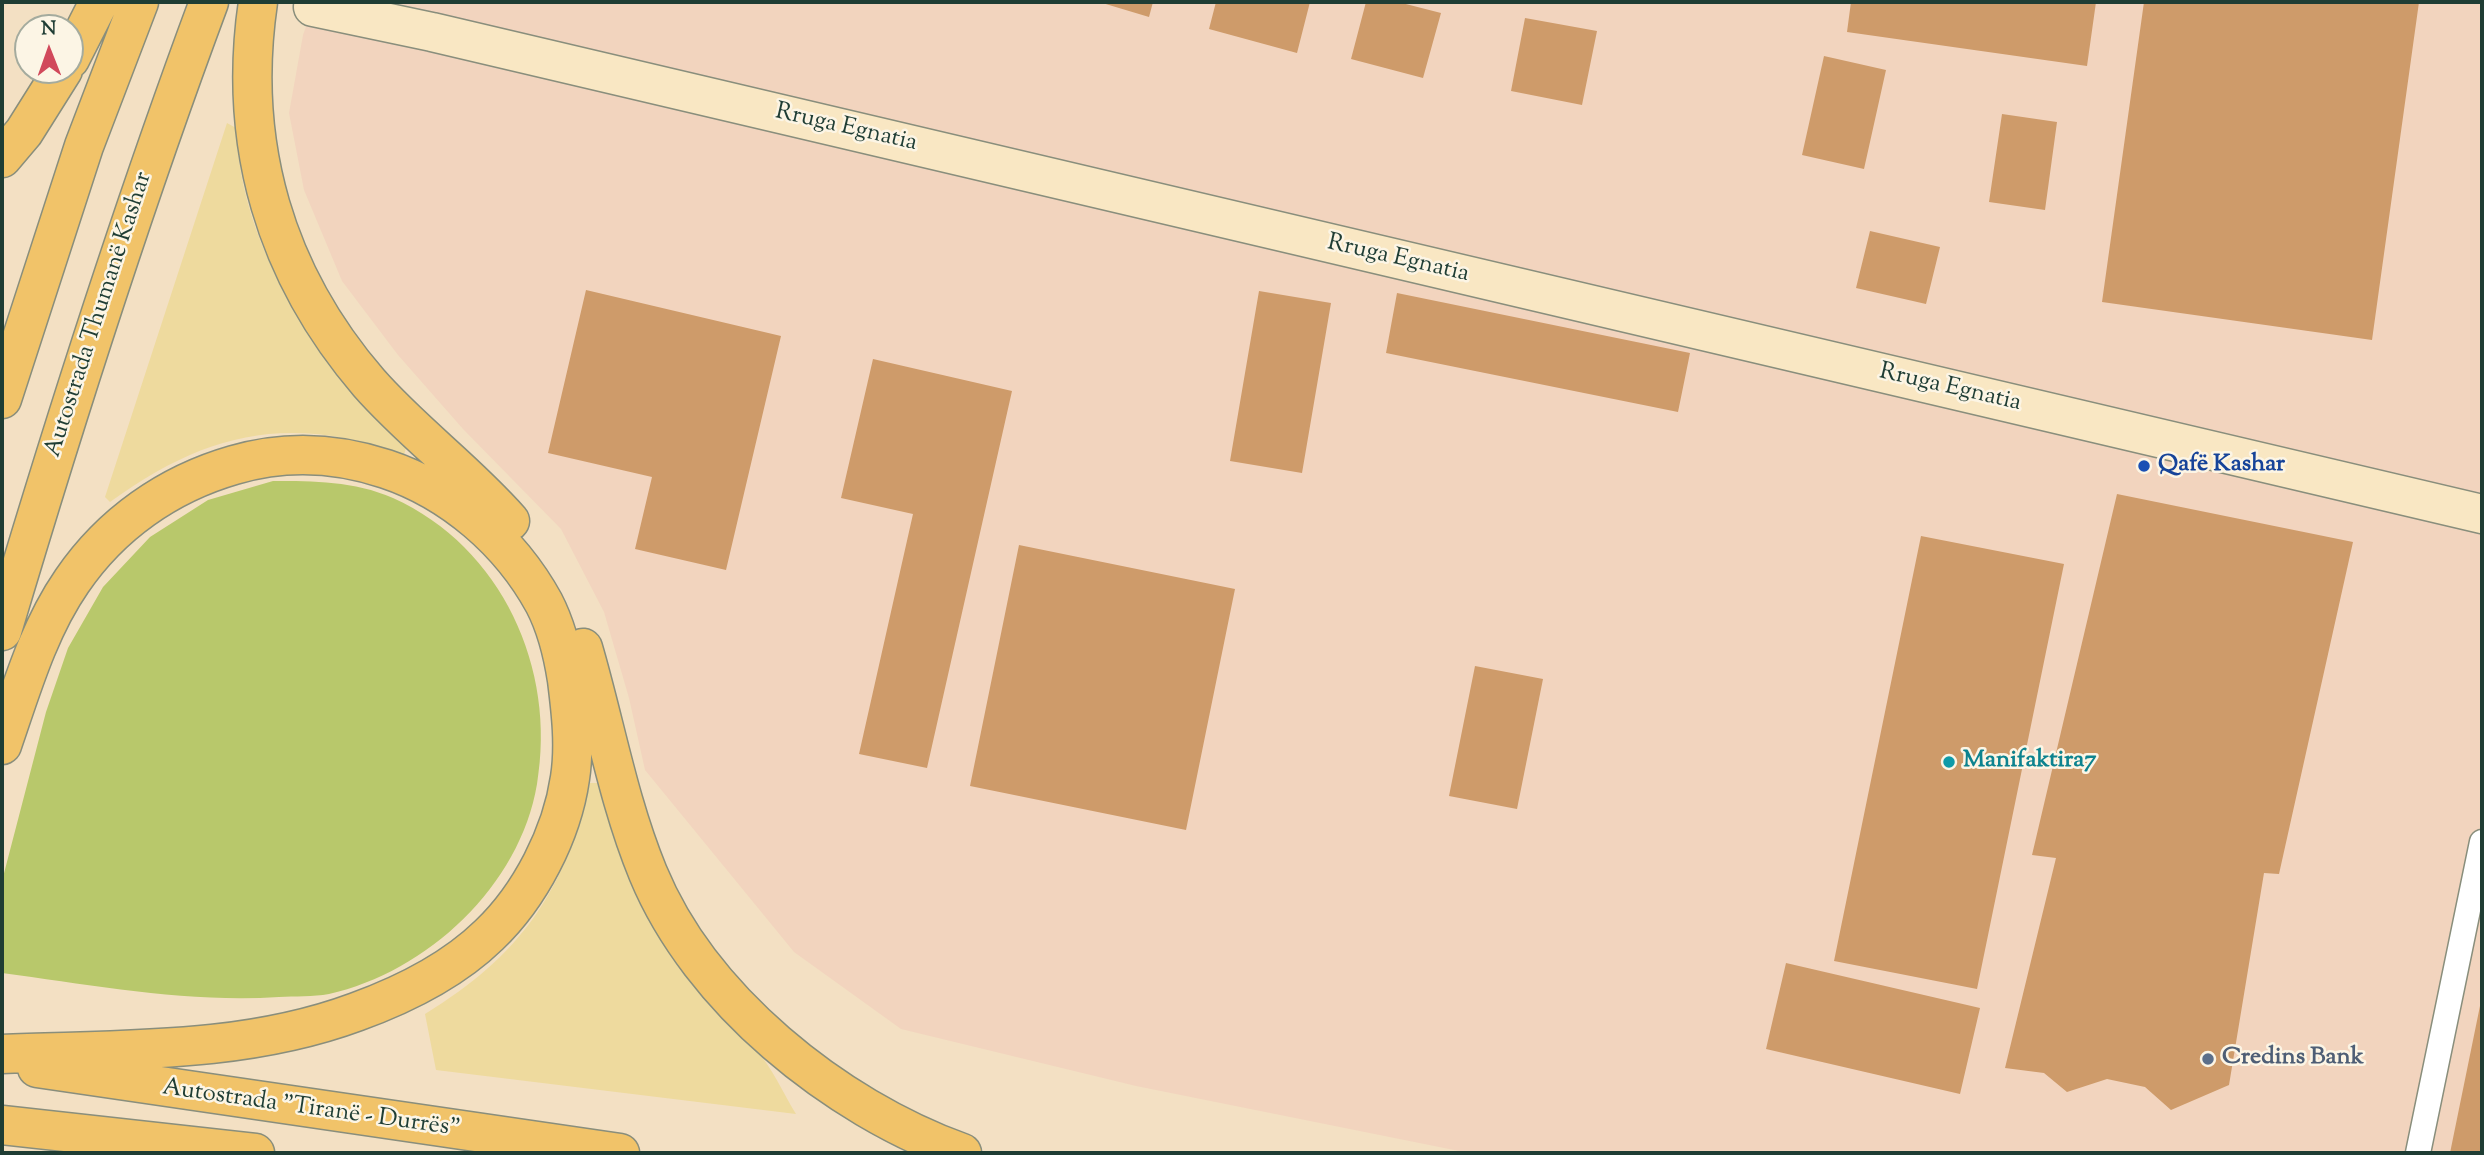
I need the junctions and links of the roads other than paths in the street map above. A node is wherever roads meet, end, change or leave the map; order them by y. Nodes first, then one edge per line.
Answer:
1 (100, 2) edge
2 (139, 2) edge
3 (209, 2) edge
4 (258, 2) edge
5 (313, 7) dead end
6 (84, 32) edge
7 (55, 84) edge
8 (2, 158) edge
9 (2, 399) edge
10 (2482, 514) edge
11 (2, 631) edge
12 (2, 746) edge
13 (2482, 842) edge
14 (2, 1055) edge
15 (2, 1062) edge
16 (2, 1125) edge
17 (2, 1139) edge
18 (32, 1153) edge
19 (254, 1153) edge
20 (620, 1153) edge
21 (961, 1153) edge
22 (2417, 1153) edge

1 - 6 highway
2 - 9 highway
3 - 11 highway, Autostrada Thumanë Kashar
4 - 21 highway
5 - 10 main road, Rruga Egnatia
7 - 8 highway
12 - 14 highway
13 - 22 lane
15 - 20 highway, Autostrada "Tiranë - Durrës"
16 - 19 highway, Autostrada "Tiranë - Durrës"
17 - 18 highway

